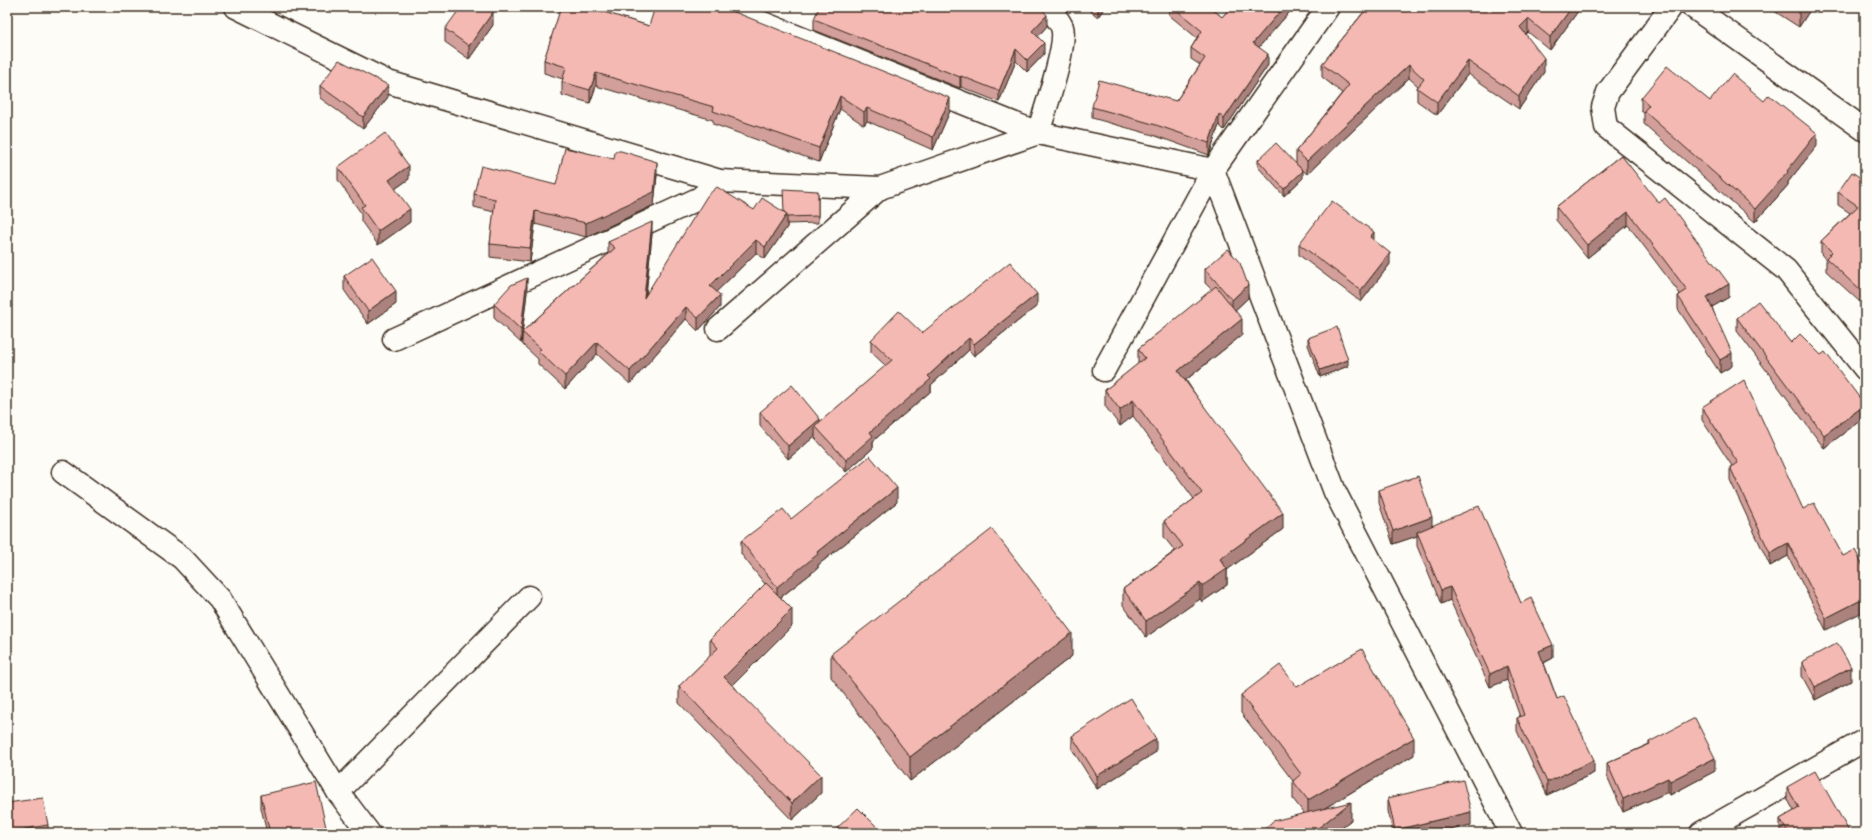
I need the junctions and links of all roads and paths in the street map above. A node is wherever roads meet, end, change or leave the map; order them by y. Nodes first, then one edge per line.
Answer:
1 (236, 7) edge
2 (723, 7) edge
3 (1047, 7) edge
4 (1328, 7) edge
5 (1671, 7) edge
6 (1693, 7) edge
7 (1865, 130) edge
8 (1038, 133) junction
9 (1213, 170) junction
10 (720, 181) junction
11 (880, 188) junction
12 (718, 328) dead end
13 (394, 339) dead end
14 (1865, 369) edge
15 (1104, 370) dead end
16 (63, 472) dead end
17 (529, 597) dead end
18 (1865, 740) edge
19 (338, 792) junction
20 (369, 833) edge
21 (1511, 833) edge
22 (1701, 833) edge

1 - 10 street
2 - 8 street
3 - 8 street
4 - 9 street
5 - 14 street
6 - 7 street
8 - 9 street
8 - 11 street
9 - 15 street
9 - 21 street
10 - 11 street
10 - 13 street
11 - 12 street
16 - 19 street
17 - 19 street
18 - 22 street
19 - 20 street

